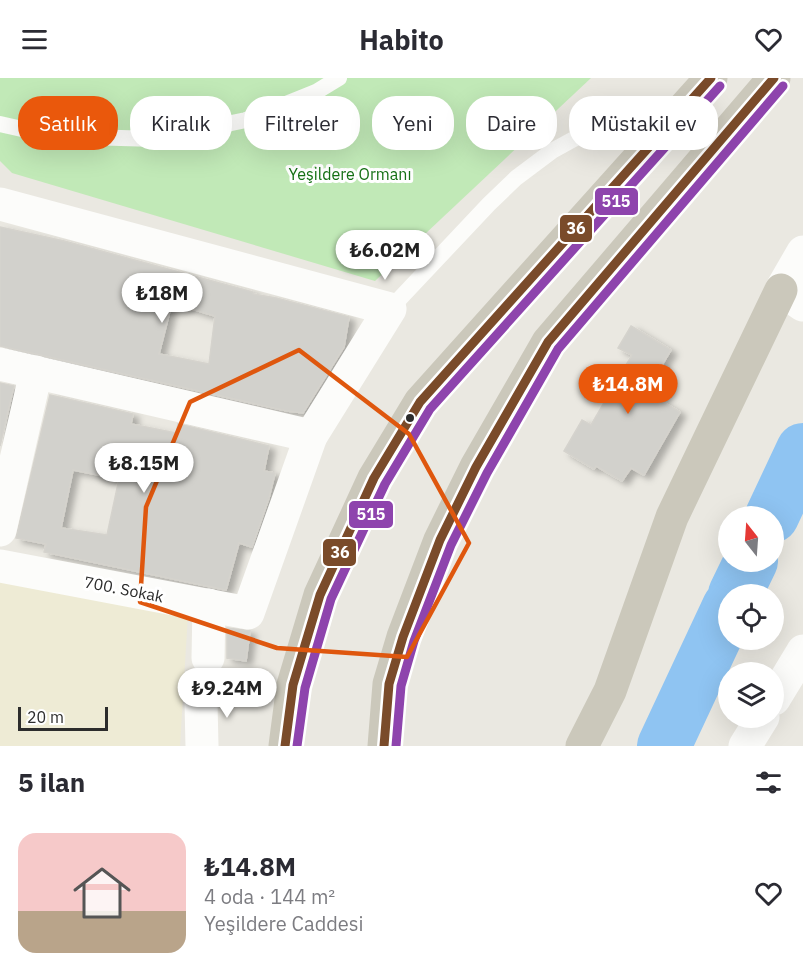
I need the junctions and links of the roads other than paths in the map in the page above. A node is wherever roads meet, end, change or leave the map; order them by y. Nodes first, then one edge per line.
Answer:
1 (339, 78) edge
2 (711, 78) edge
3 (774, 78) edge
4 (695, 96) edge
5 (0, 124) edge
6 (569, 142) edge
7 (647, 150) edge
8 (0, 204) edge
9 (803, 252) edge
10 (792, 298) edge
11 (390, 309) junction
12 (0, 364) edge
13 (36, 372) junction
14 (311, 436) junction
15 (0, 530) edge
16 (0, 566) edge
17 (209, 605) junction
18 (803, 651) edge
19 (208, 658) dead end
20 (784, 682) edge
21 (201, 703) dead end
22 (756, 728) edge
23 (202, 746) edge
24 (285, 746) edge
25 (384, 746) edge
26 (582, 746) edge
27 (745, 746) edge

1 - 5 lane
2 - 4 highway
3 - 25 highway
6 - 11 lane
7 - 24 highway
8 - 11 street
9 - 10 street
10 - 26 highway
11 - 14 street
12 - 13 street
13 - 14 street
13 - 15 street
14 - 17 street, 700. Sokak
16 - 17 street, 700. Sokak
17 - 19 street
18 - 20 street
21 - 23 street
22 - 27 street

